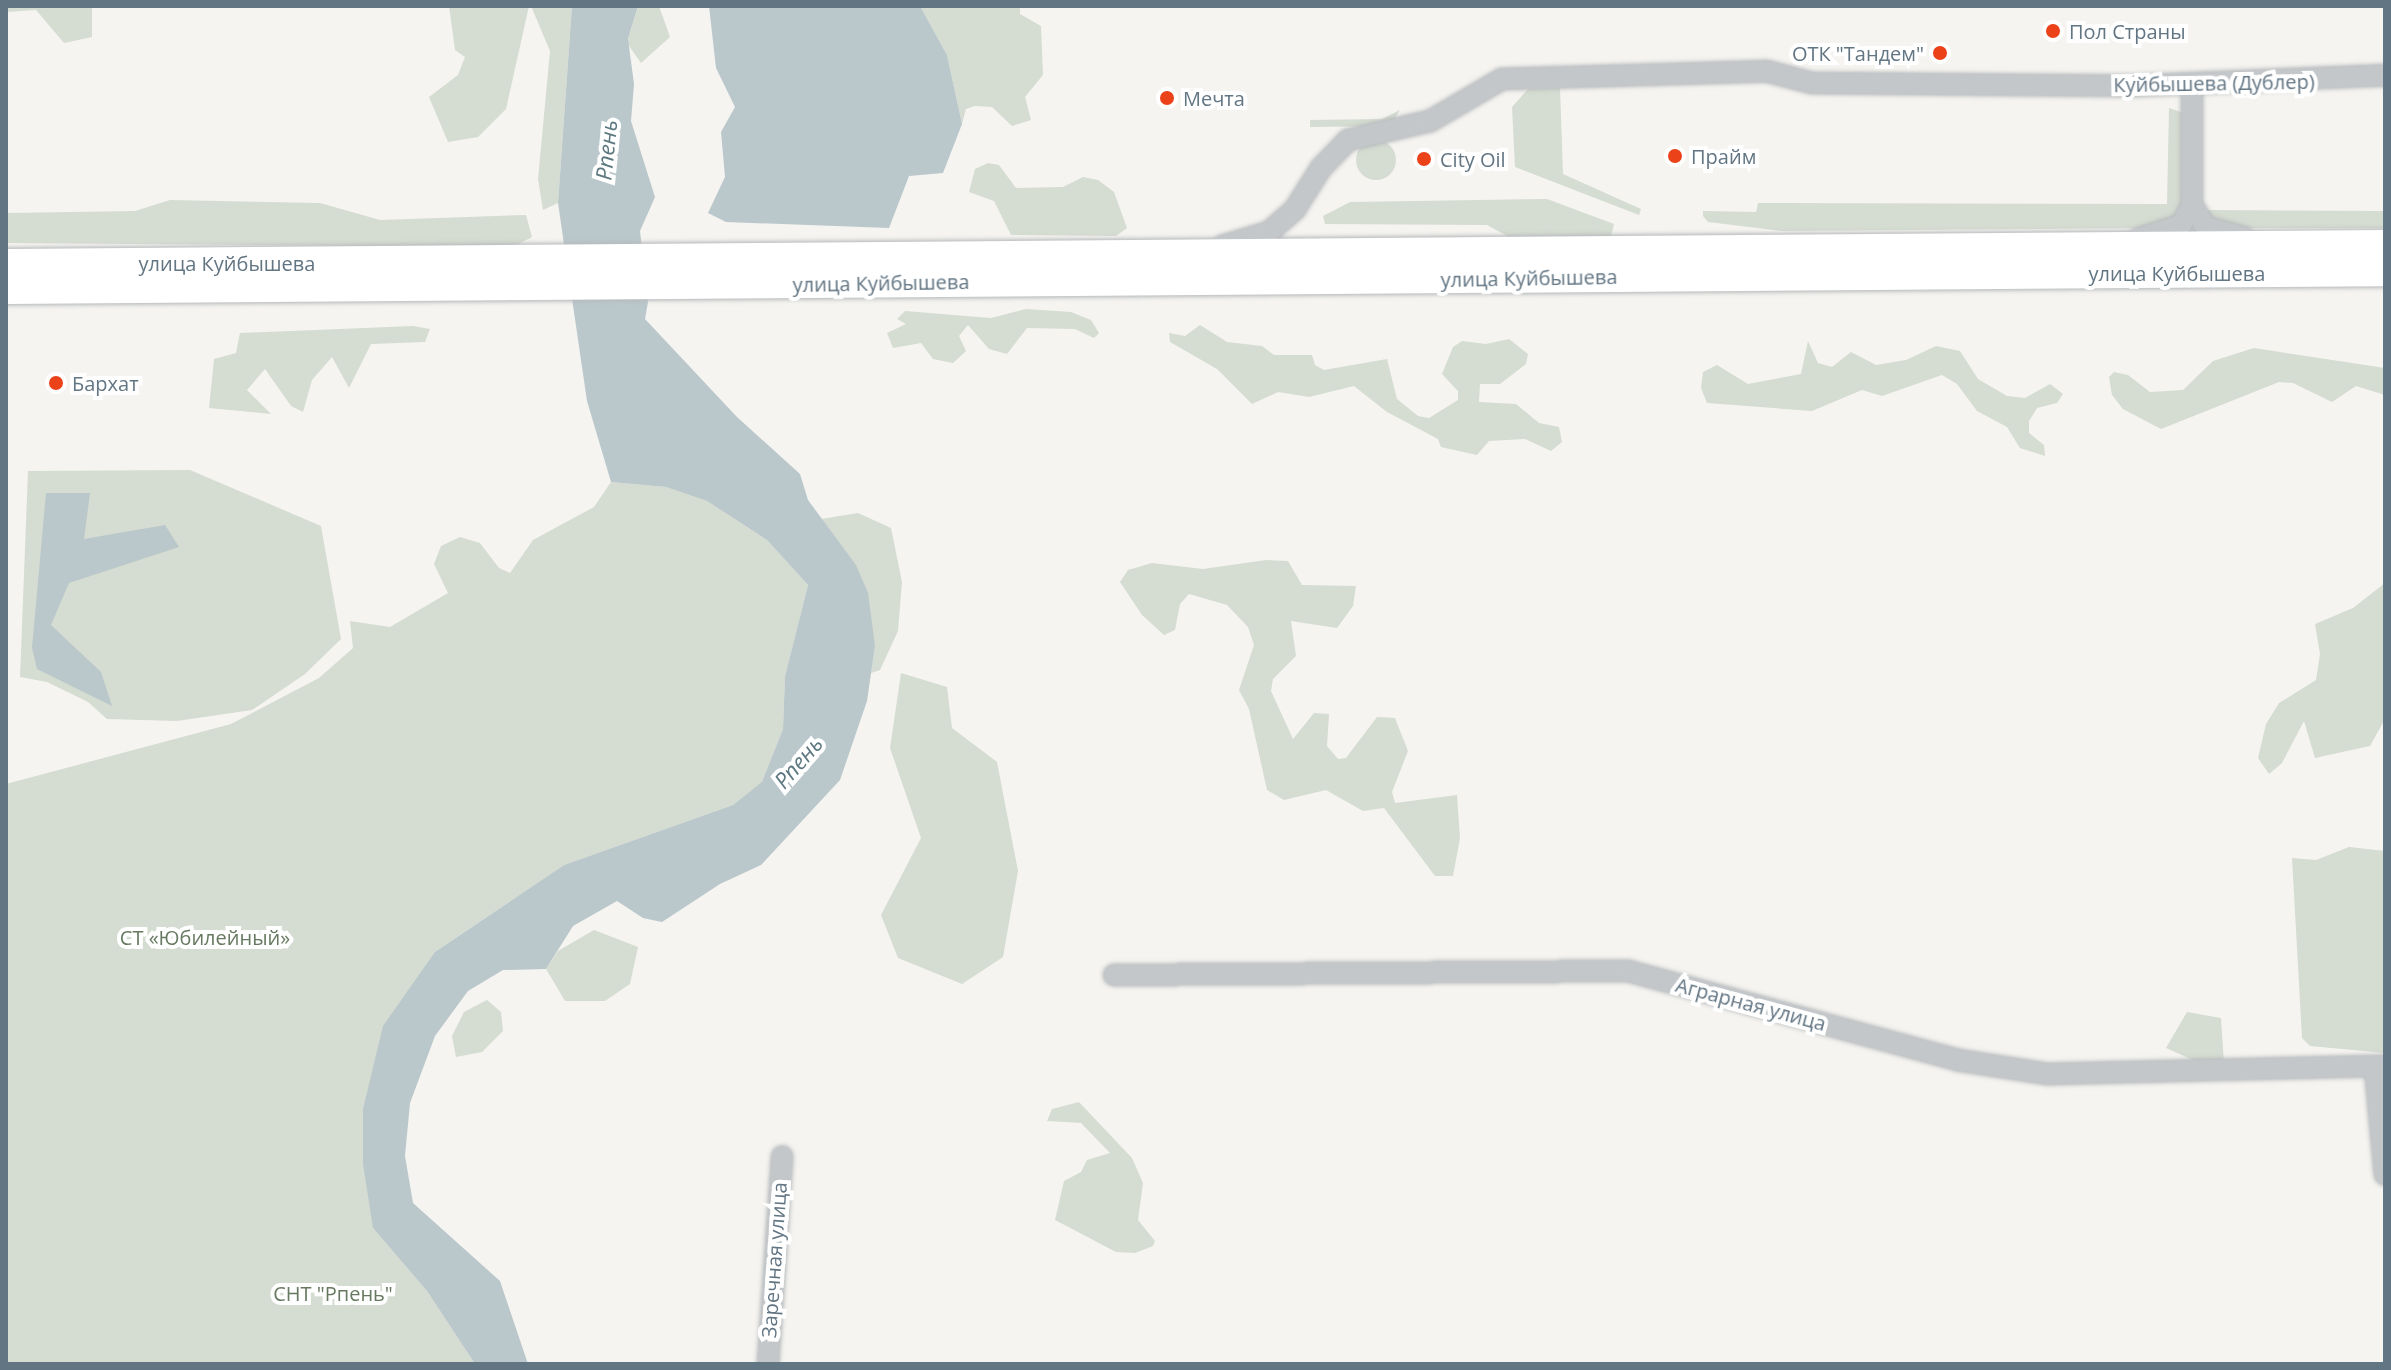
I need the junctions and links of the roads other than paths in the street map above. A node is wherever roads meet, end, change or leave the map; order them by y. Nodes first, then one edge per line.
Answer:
1 (2385, 75) edge
2 (2192, 84) junction
3 (2192, 205) junction
4 (2385, 245) edge
5 (2299, 246) junction
6 (2073, 249) junction
7 (1154, 254) junction
8 (6, 264) edge
9 (2385, 271) edge
10 (544, 273) junction
11 (674, 274) junction
12 (6, 289) edge
13 (1114, 975) dead end
14 (2380, 1066) edge
15 (782, 1156) dead end
16 (2385, 1175) edge
17 (768, 1364) edge

1 - 2 street, Куйбышева (Дублер)
2 - 3 street
2 - 7 street, Куйбышева (Дублер)
3 - 5 street
3 - 6 street
4 - 5 highway, улица Куйбышева
5 - 6 highway, улица Куйбышева
6 - 7 highway, улица Куйбышева
7 - 11 highway, улица Куйбышева
8 - 10 highway, улица Куйбышева
9 - 11 highway, улица Куйбышева
10 - 11 highway
10 - 12 highway, улица Куйбышева
13 - 14 street, Аграрная улица
14 - 16 street
15 - 17 street, Заречная улица

